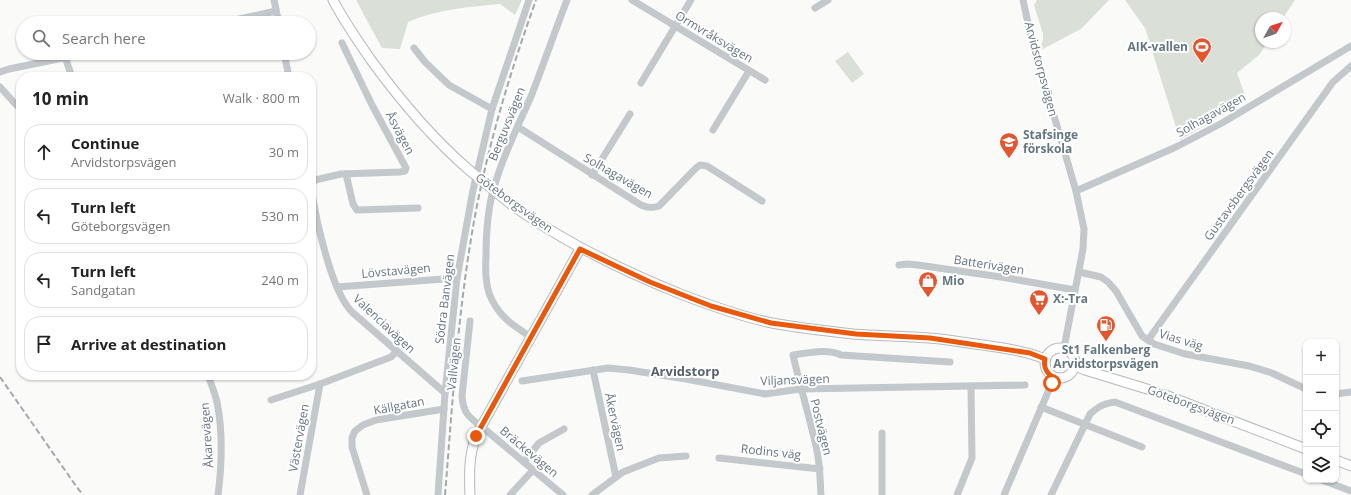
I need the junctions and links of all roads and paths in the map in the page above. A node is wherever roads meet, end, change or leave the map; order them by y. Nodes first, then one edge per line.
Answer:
1 (274, 0) edge
2 (333, 0) edge
3 (529, 0) edge
4 (567, 0) edge
5 (632, 0) edge
6 (691, 0) edge
7 (828, 0) edge
8 (1023, 0) edge
9 (815, 8) dead end
10 (276, 11) junction
11 (253, 16) edge
12 (277, 16) edge
13 (676, 27) junction
14 (342, 43) dead end
15 (1351, 46) edge
16 (414, 48) dead end
17 (51, 60) edge
18 (66, 60) edge
19 (285, 60) edge
20 (1351, 66) edge
21 (749, 71) junction
22 (0, 72) edge
23 (70, 72) edge
24 (288, 72) edge
25 (765, 80) dead end
26 (641, 83) dead end
27 (0, 87) edge
28 (16, 105) edge
29 (492, 109) junction
30 (630, 114) dead end
31 (518, 126) junction
32 (713, 130) dead end
33 (346, 174) junction
34 (592, 175) junction
35 (316, 180) edge
36 (1076, 191) junction
37 (762, 201) dead end
38 (418, 208) dead end
39 (316, 216) edge
40 (580, 249) junction
41 (899, 265) dead end
42 (1079, 272) junction
43 (457, 278) junction
44 (337, 287) junction
45 (1075, 290) junction
46 (470, 321) dead end
47 (531, 337) junction
48 (1148, 340) junction
49 (1064, 348) junction
50 (397, 350) junction
51 (1045, 359) junction
52 (950, 362) dead end
53 (1075, 366) junction
54 (593, 370) junction
55 (1054, 378) junction
56 (210, 380) edge
57 (522, 382) dead end
58 (320, 384) junction
59 (1025, 385) dead end
60 (971, 387) junction
61 (1303, 388) edge
62 (800, 389) junction
63 (1351, 392) edge
64 (444, 393) junction
65 (1339, 394) edge
66 (271, 400) dead end
67 (1042, 407) junction
68 (444, 408) junction
69 (1085, 424) junction
70 (481, 426) junction
71 (564, 429) dead end
72 (882, 433) dead end
73 (1142, 447) dead end
74 (1303, 448) edge
75 (686, 456) dead end
76 (719, 458) dead end
77 (1339, 461) edge
78 (524, 462) junction
79 (1351, 466) edge
80 (820, 469) junction
81 (533, 470) junction
82 (1303, 473) edge
83 (616, 477) junction
84 (1330, 483) edge
85 (1351, 491) edge
86 (218, 495) edge
87 (300, 495) edge
88 (367, 495) edge
89 (438, 495) edge
90 (470, 495) edge
91 (510, 495) edge
92 (563, 495) edge
93 (592, 495) edge
94 (821, 495) edge
95 (882, 495) edge
96 (956, 495) edge
97 (1004, 495) edge
98 (1051, 495) edge

1 - 10 street
2 - 40 main road, Göteborgsvägen, bridge
3 - 29 street, Södra Banvägen
4 - 31 street, Berguvsvägen
5 - 13 street, Ormvråksvägen
6 - 13 street
7 - 9 street
8 - 36 street, Arvidstorpsvägen
10 - 11 street
10 - 12 street
13 - 21 street, Ormvråksvägen
13 - 26 street
14 - 33 street, Åsvägen
15 - 36 street, Solhagavägen
16 - 29 street
17 - 22 street
18 - 23 street
19 - 24 street
20 - 48 street, Gustavsbergsvägen
21 - 25 street, Ormvråksvägen
21 - 32 street
27 - 28 street
29 - 43 street, Södra Banvägen
30 - 34 street
31 - 34 street, Solhagavägen
31 - 47 street, Berguvsvägen
33 - 35 street, Åsvägen
33 - 38 street
34 - 37 street, Solhagavägen
36 - 42 street, Arvidstorpsvägen
39 - 44 street, Valenciavägen
40 - 47 main road
40 - 51 main road, Göteborgsvägen
41 - 45 street, Batterivägen
42 - 45 street, Arvidstorpsvägen
42 - 48 street, Vias väg
43 - 44 street, Lövstavägen
43 - 64 street, Södra Banvägen
44 - 50 street, Valenciavägen
45 - 49 street, Arvidstorpsvägen
46 - 70 street, Vallvägen
47 - 70 main road
48 - 61 street, Vias väg
49 - 51 main road
49 - 53 main road
50 - 58 street
50 - 64 street, Valenciavägen
51 - 55 main road
52 - 62 street, Postvägen
53 - 55 main road
53 - 74 main road, Göteborgsvägen
54 - 57 street, Viljansvägen
54 - 62 street, Viljansvägen
54 - 83 street, Åkervägen
55 - 67 street
56 - 86 street, Åkarevägen
58 - 66 street
58 - 87 street, Västervägen
59 - 60 street, Viljansvägen
60 - 62 street, Viljansvägen
60 - 96 street
62 - 80 street, Postvägen
63 - 65 street
64 - 68 street, Södra Banvägen
67 - 69 street
67 - 97 street
68 - 88 street, Källgatan
68 - 89 street, Södra Banvägen
69 - 73 street
69 - 82 street
69 - 98 street
70 - 78 street, Bräckevägen
70 - 90 main road
71 - 78 street
72 - 95 street
75 - 83 street
76 - 80 street, Rodins väg
77 - 79 main road
78 - 81 street, Bräckevägen
80 - 94 street, Postvägen
81 - 91 street
81 - 92 street, Bräckevägen
83 - 93 street
84 - 85 street

